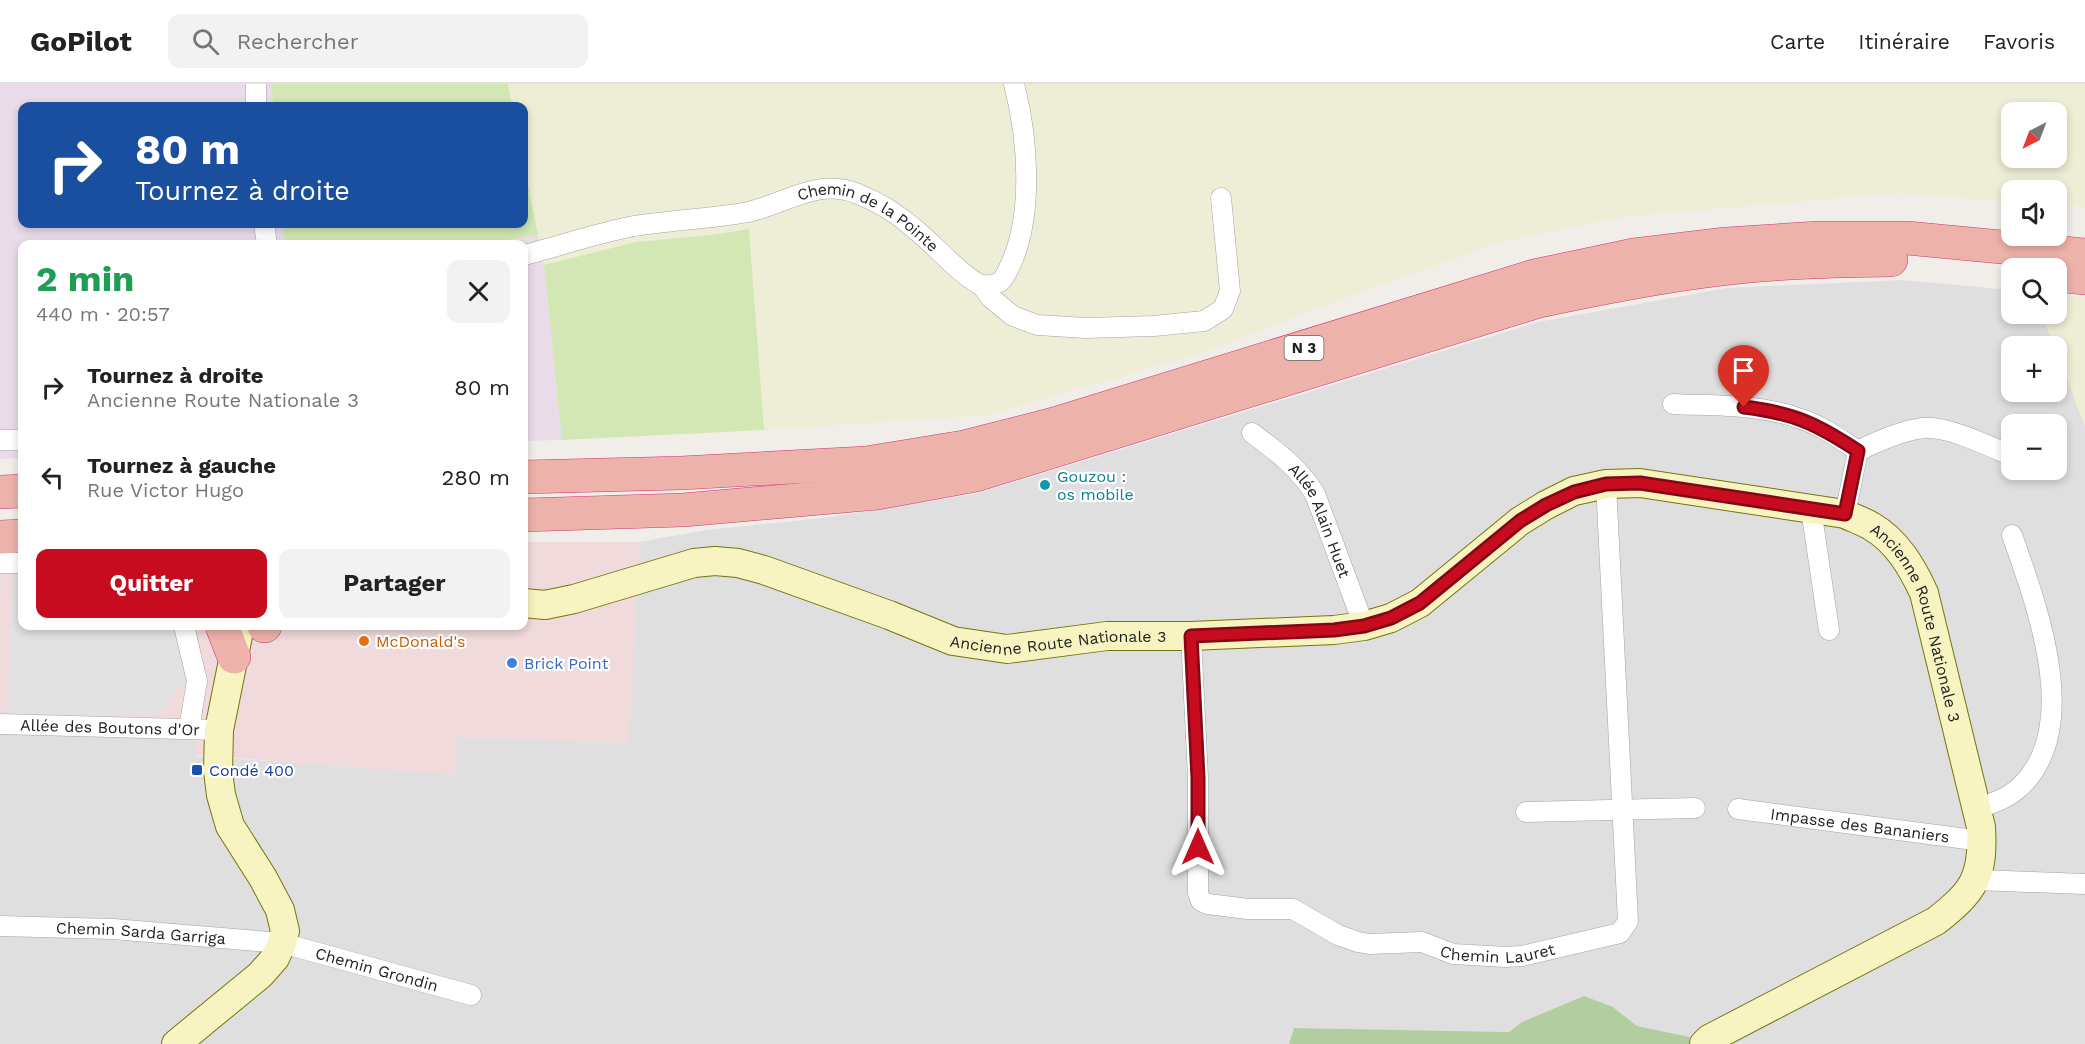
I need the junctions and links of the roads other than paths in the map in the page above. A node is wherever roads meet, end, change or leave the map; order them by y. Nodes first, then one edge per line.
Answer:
1 (256, 84) edge
2 (1014, 84) edge
3 (256, 102) edge
4 (1221, 198) dead end
5 (528, 254) edge
6 (2085, 255) edge
7 (2001, 270) edge
8 (2067, 276) edge
9 (2085, 278) edge
10 (982, 286) junction
11 (1672, 404) dead end
12 (1252, 432) dead end
13 (0, 440) edge
14 (18, 440) edge
15 (1858, 451) junction
16 (2001, 451) edge
17 (528, 477) edge
18 (1606, 484) junction
19 (18, 491) edge
20 (0, 492) edge
21 (1811, 509) junction
22 (683, 510) junction
23 (1845, 514) junction
24 (528, 515) edge
25 (528, 520) edge
26 (0, 529) edge
27 (18, 529) edge
28 (2012, 535) dead end
29 (18, 536) edge
30 (0, 537) edge
31 (0, 563) edge
32 (18, 563) edge
33 (528, 603) edge
34 (1364, 626) junction
35 (185, 630) edge
36 (223, 630) edge
37 (239, 630) edge
38 (262, 630) edge
39 (1829, 630) dead end
40 (1191, 636) junction
41 (231, 672) junction
42 (197, 681) junction
43 (0, 724) edge
44 (189, 729) junction
45 (219, 730) junction
46 (1695, 808) dead end
47 (1738, 809) dead end
48 (1976, 809) junction
49 (1622, 810) junction
50 (1526, 812) dead end
51 (1982, 841) junction
52 (1976, 880) junction
53 (2085, 884) edge
54 (0, 926) edge
55 (282, 943) junction
56 (471, 995) dead end
57 (176, 1044) edge
58 (1704, 1044) edge

1 - 3 street
2 - 10 street
4 - 10 street, Chemin de la Pointe
5 - 10 street, Chemin de la Pointe
6 - 17 highway, N 3
7 - 22 highway, N 3
8 - 9 highway
11 - 15 street
12 - 34 street, Allée Alain Huet
13 - 14 street
15 - 16 street
15 - 23 street
18 - 21 main road, Ancienne Route Nationale 3
18 - 34 main road, Ancienne Route Nationale 3
18 - 49 street, Chemin Lauret
19 - 20 highway
21 - 23 main road, Ancienne Route Nationale 3
21 - 39 street
22 - 24 highway, N 3
22 - 25 highway
23 - 48 main road, Ancienne Route Nationale 3
26 - 27 highway
28 - 48 street
29 - 30 highway
31 - 32 street
33 - 40 main road, Ancienne Route Nationale 3
34 - 40 main road, Ancienne Route Nationale 3
35 - 42 street
36 - 41 highway
37 - 41 main road
38 - 41 main road
40 - 49 street, Chemin Lauret
41 - 42 street
41 - 45 main road
42 - 44 street
43 - 44 street, Allée des Boutons d'Or
44 - 45 street, Allée des Boutons d'Or
45 - 55 main road
46 - 49 street
47 - 51 street, Impasse des Bananiers
48 - 51 main road, Ancienne Route Nationale 3
49 - 50 street
51 - 52 main road, Ancienne Route Nationale 3
52 - 53 street
52 - 58 main road, Ancienne Route Nationale 3
54 - 55 street, Chemin Sarda Garriga
55 - 56 street, Chemin Grondin
55 - 57 main road

